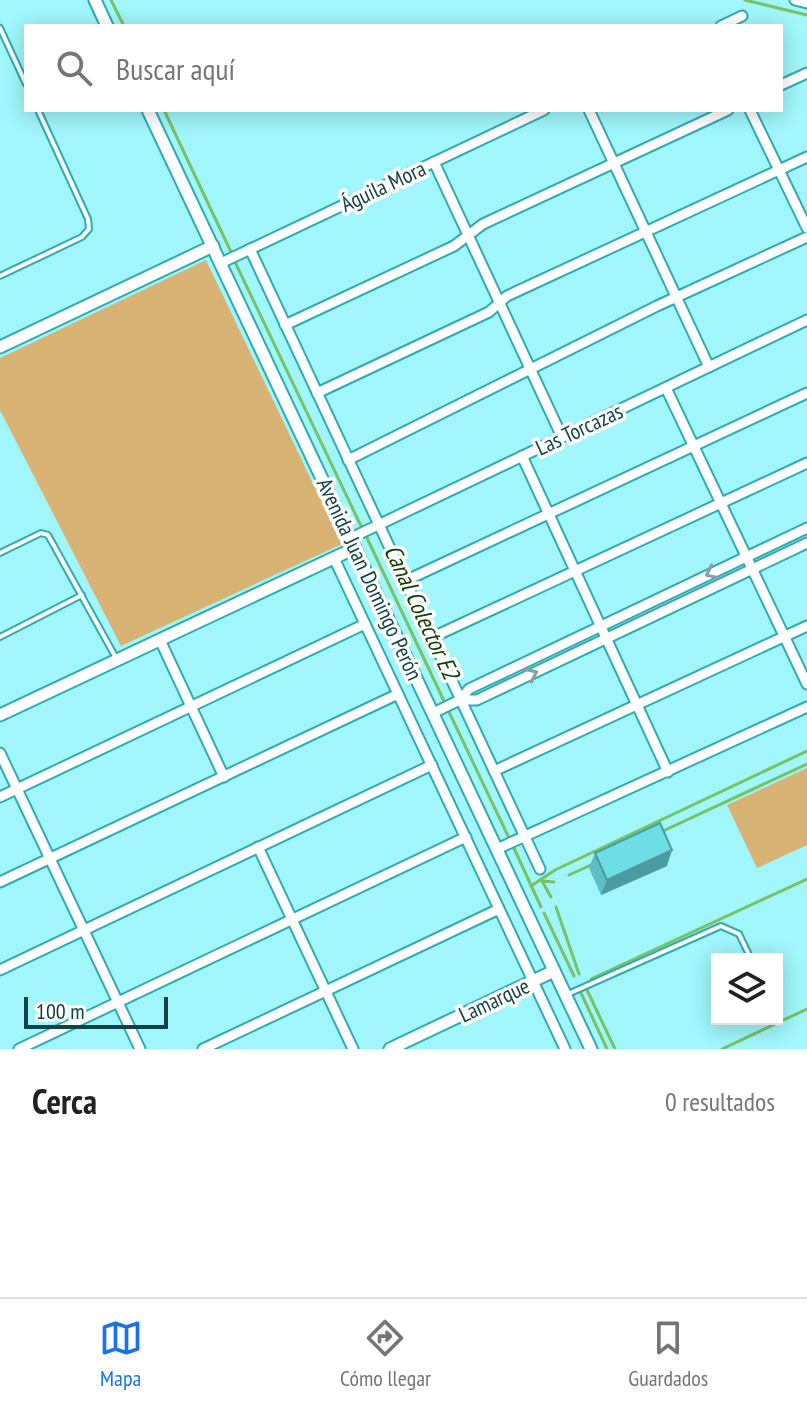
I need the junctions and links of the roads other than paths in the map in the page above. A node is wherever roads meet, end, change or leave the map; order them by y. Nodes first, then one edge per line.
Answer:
1 (95, 0) edge
2 (795, 0) edge
3 (807, 3) edge
4 (742, 16) dead end
5 (106, 24) edge
6 (725, 24) edge
7 (0, 28) edge
8 (807, 73) edge
9 (24, 80) edge
10 (783, 84) edge
11 (39, 112) edge
12 (149, 112) edge
13 (540, 112) edge
14 (590, 112) edge
15 (724, 112) edge
16 (751, 112) edge
17 (807, 157) edge
18 (434, 162) junction
19 (614, 163) junction
20 (779, 170) junction
21 (807, 228) edge
22 (645, 231) junction
23 (469, 235) junction
24 (807, 237) edge
25 (213, 246) junction
26 (250, 249) junction
27 (221, 263) junction
28 (0, 276) edge
29 (676, 297) junction
30 (499, 302) junction
31 (807, 320) edge
32 (285, 325) junction
33 (0, 347) edge
34 (709, 367) junction
35 (531, 370) junction
36 (666, 388) junction
37 (317, 393) junction
38 (807, 393) edge
39 (562, 437) junction
40 (694, 446) junction
41 (522, 456) junction
42 (348, 460) junction
43 (807, 463) edge
44 (721, 503) junction
45 (549, 514) junction
46 (379, 525) junction
47 (807, 528) edge
48 (353, 543) junction
49 (807, 543) edge
50 (0, 553) edge
51 (746, 557) junction
52 (334, 558) junction
53 (752, 569) junction
54 (575, 571) junction
55 (405, 581) junction
56 (82, 595) junction
57 (365, 624) junction
58 (601, 626) junction
59 (807, 626) edge
60 (784, 636) junction
61 (0, 637) edge
62 (431, 638) junction
63 (606, 638) junction
64 (160, 640) junction
65 (117, 660) junction
66 (807, 684) edge
67 (398, 694) junction
68 (460, 700) junction
69 (637, 705) junction
70 (191, 707) junction
71 (807, 707) edge
72 (433, 713) junction
73 (0, 715) edge
74 (0, 753) edge
75 (432, 765) junction
76 (494, 771) junction
77 (668, 772) junction
78 (224, 777) junction
79 (17, 789) junction
80 (0, 797) edge
81 (466, 837) junction
82 (525, 837) junction
83 (258, 847) junction
84 (497, 849) junction
85 (50, 859) junction
86 (540, 869) dead end
87 (0, 882) edge
88 (499, 909) junction
89 (292, 920) junction
90 (84, 930) junction
91 (748, 953) edge
92 (0, 970) edge
93 (554, 971) junction
94 (533, 981) junction
95 (326, 991) junction
96 (565, 995) junction
97 (118, 1002) junction
98 (19, 1049) edge
99 (140, 1049) edge
100 (203, 1049) edge
101 (353, 1049) edge
102 (390, 1049) edge
103 (565, 1049) edge
104 (591, 1049) edge

1 - 5 street
2 - 3 street
4 - 6 street
7 - 9 lane
8 - 10 street
11 - 28 lane
12 - 25 street, Avenida Juan Domingo Perón
13 - 18 street, Águila Mora
14 - 19 street
15 - 19 street
16 - 20 street
17 - 20 street
18 - 23 street
18 - 26 street, Águila Mora
19 - 22 street
19 - 23 street
20 - 21 street
20 - 22 street
22 - 29 street
22 - 30 street
23 - 30 street
23 - 32 street
24 - 29 street
25 - 27 street, Avenida Juan Domingo Perón
25 - 33 street
26 - 27 street, Águila Mora
26 - 32 street
27 - 48 street, Avenida Juan Domingo Perón
29 - 34 street
29 - 35 street
30 - 35 street
30 - 37 street
31 - 34 street, Las Torcazas
32 - 37 street
34 - 36 street, Las Torcazas
35 - 39 street
35 - 42 street
36 - 39 street, Las Torcazas
36 - 40 street
37 - 42 street
38 - 40 street
39 - 41 street, Las Torcazas
40 - 44 street
40 - 45 street
41 - 45 street
41 - 46 street, Las Torcazas
42 - 46 street
43 - 44 street
44 - 51 street
44 - 54 street
45 - 54 street
45 - 55 street
46 - 48 street, Las Torcazas
46 - 55 street
47 - 51 street
48 - 52 street, Las Torcazas
48 - 72 street, Avenida Juan Domingo Perón
49 - 53 street
50 - 56 lane
51 - 53 street
51 -> 58 street
52 - 57 street
52 - 64 street, Las Torcazas
53 - 60 street
53 - 63 street
54 - 58 street
54 - 62 street
55 - 62 street
56 - 61 lane
56 - 65 lane
57 - 67 street
57 - 70 street
58 - 63 street
58 - 68 street
59 - 60 street
60 - 66 street
60 - 69 street
62 - 68 street
68 -> 63 street
63 - 69 street
64 - 65 street, Las Torcazas
64 - 70 street
65 - 73 street, Las Torcazas
67 - 75 street
67 - 78 street
68 - 72 street
68 - 76 street
69 - 76 street
69 - 77 street
70 - 78 street
70 - 79 street
71 - 77 street
72 - 84 street, Avenida Juan Domingo Perón
74 - 79 street
75 - 81 street
75 - 83 street
76 - 82 street
77 - 82 street
78 - 85 street
79 - 80 street
79 - 85 street
81 - 88 street
81 - 89 street
82 - 84 street
82 - 86 street
83 - 89 street
83 - 90 street
84 - 93 street, Avenida Juan Domingo Perón
85 - 87 street
85 - 90 street
88 - 94 street
88 - 95 street
89 - 95 street
89 - 97 street
90 - 92 street
90 - 97 street
91 - 96 lane
93 - 94 street, Lamarque
93 - 96 street, Avenida Juan Domingo Perón
94 - 102 street, Lamarque
94 - 103 street
95 - 100 street
95 - 101 street
96 - 104 street, Avenida Juan Domingo Perón
97 - 98 street
97 - 99 street

